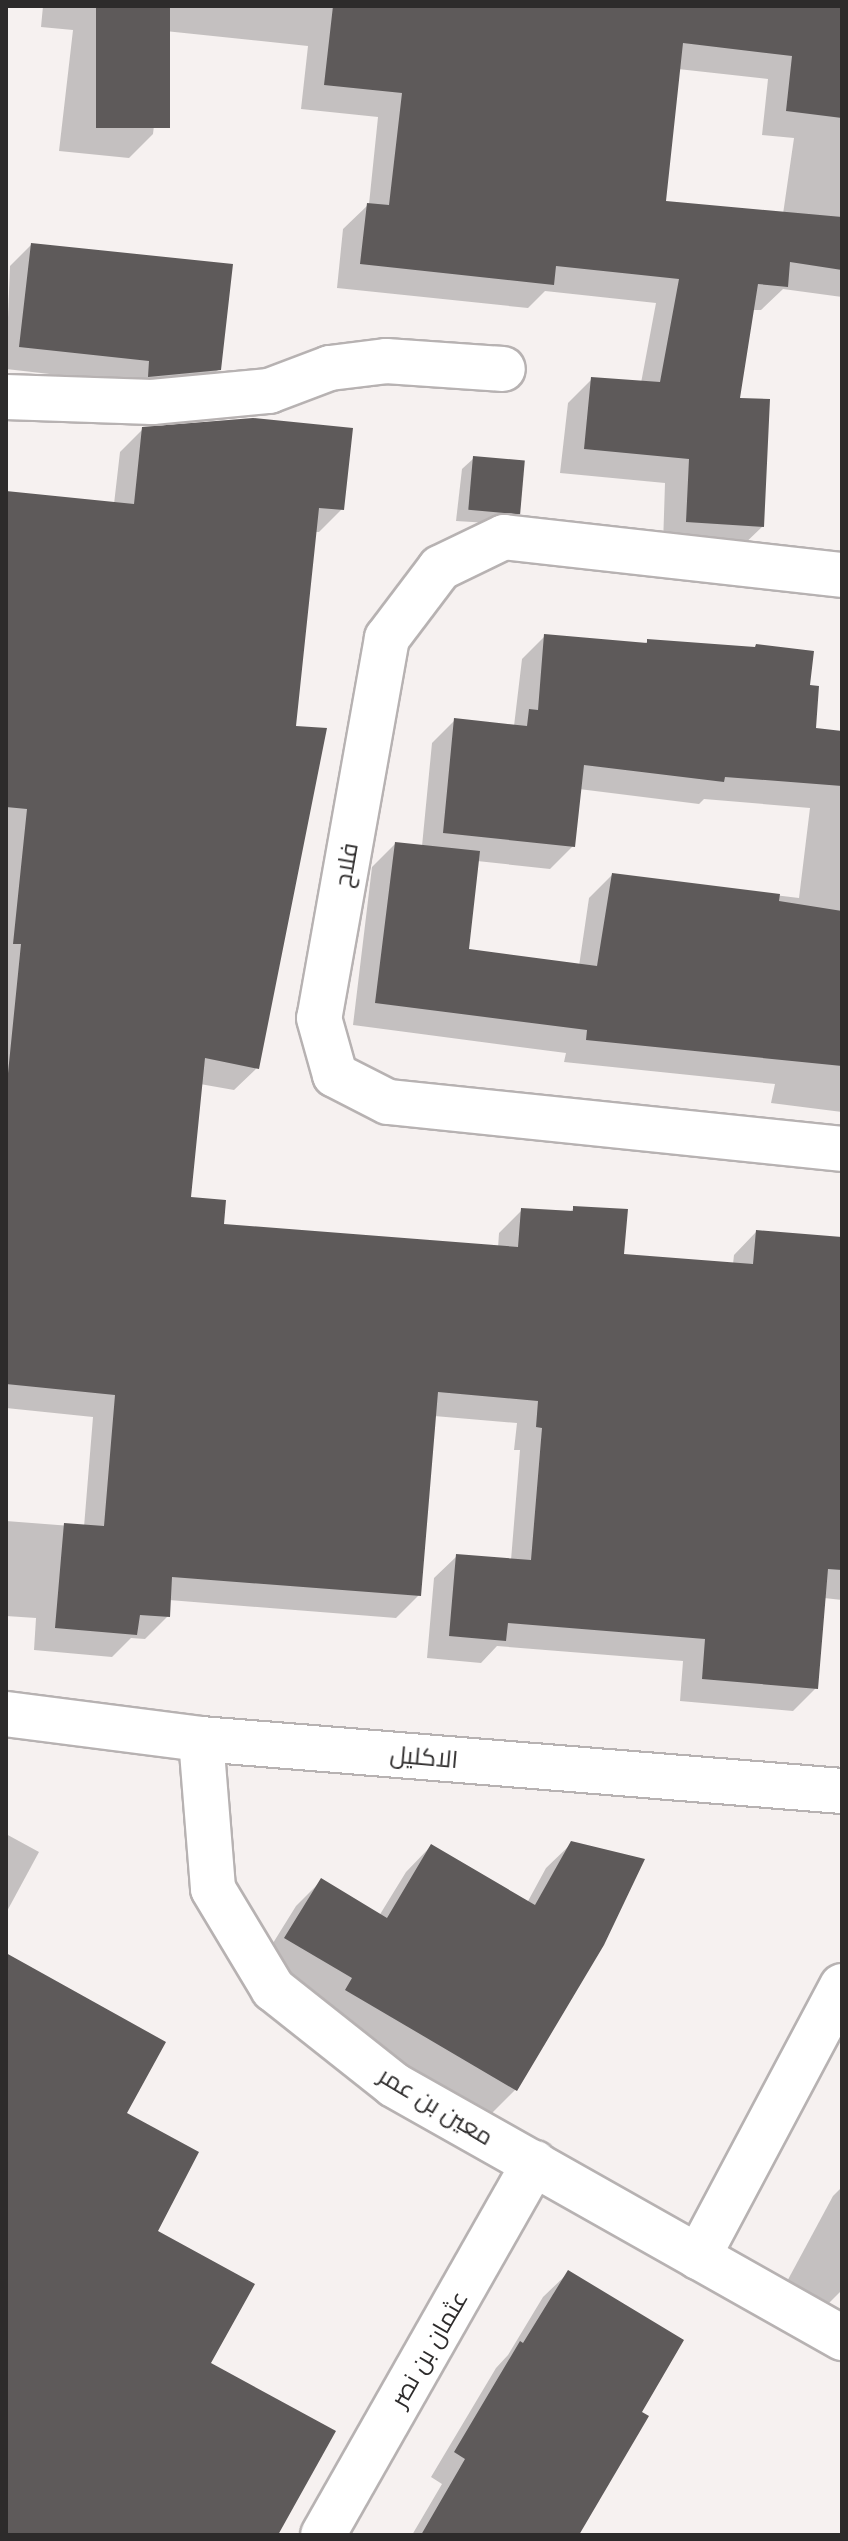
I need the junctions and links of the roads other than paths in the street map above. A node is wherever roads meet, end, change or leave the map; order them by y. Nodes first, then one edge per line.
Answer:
1 (503, 369) dead end
2 (6, 397) edge
3 (842, 575) edge
4 (842, 1149) edge
5 (6, 1714) edge
6 (201, 1739) junction
7 (842, 1791) edge
8 (842, 1986) edge
9 (534, 2163) junction
10 (698, 2257) junction
11 (842, 2338) edge
12 (323, 2535) edge

1 - 2 street
3 - 4 street, فلاح
5 - 6 street, الاكليل
6 - 7 street, الاكليل
6 - 9 street, معين بن عمر
8 - 10 street
9 - 10 street, معين بن عمر
9 - 12 street, عثمان بن نصر
10 - 11 street, معين بن عمر

